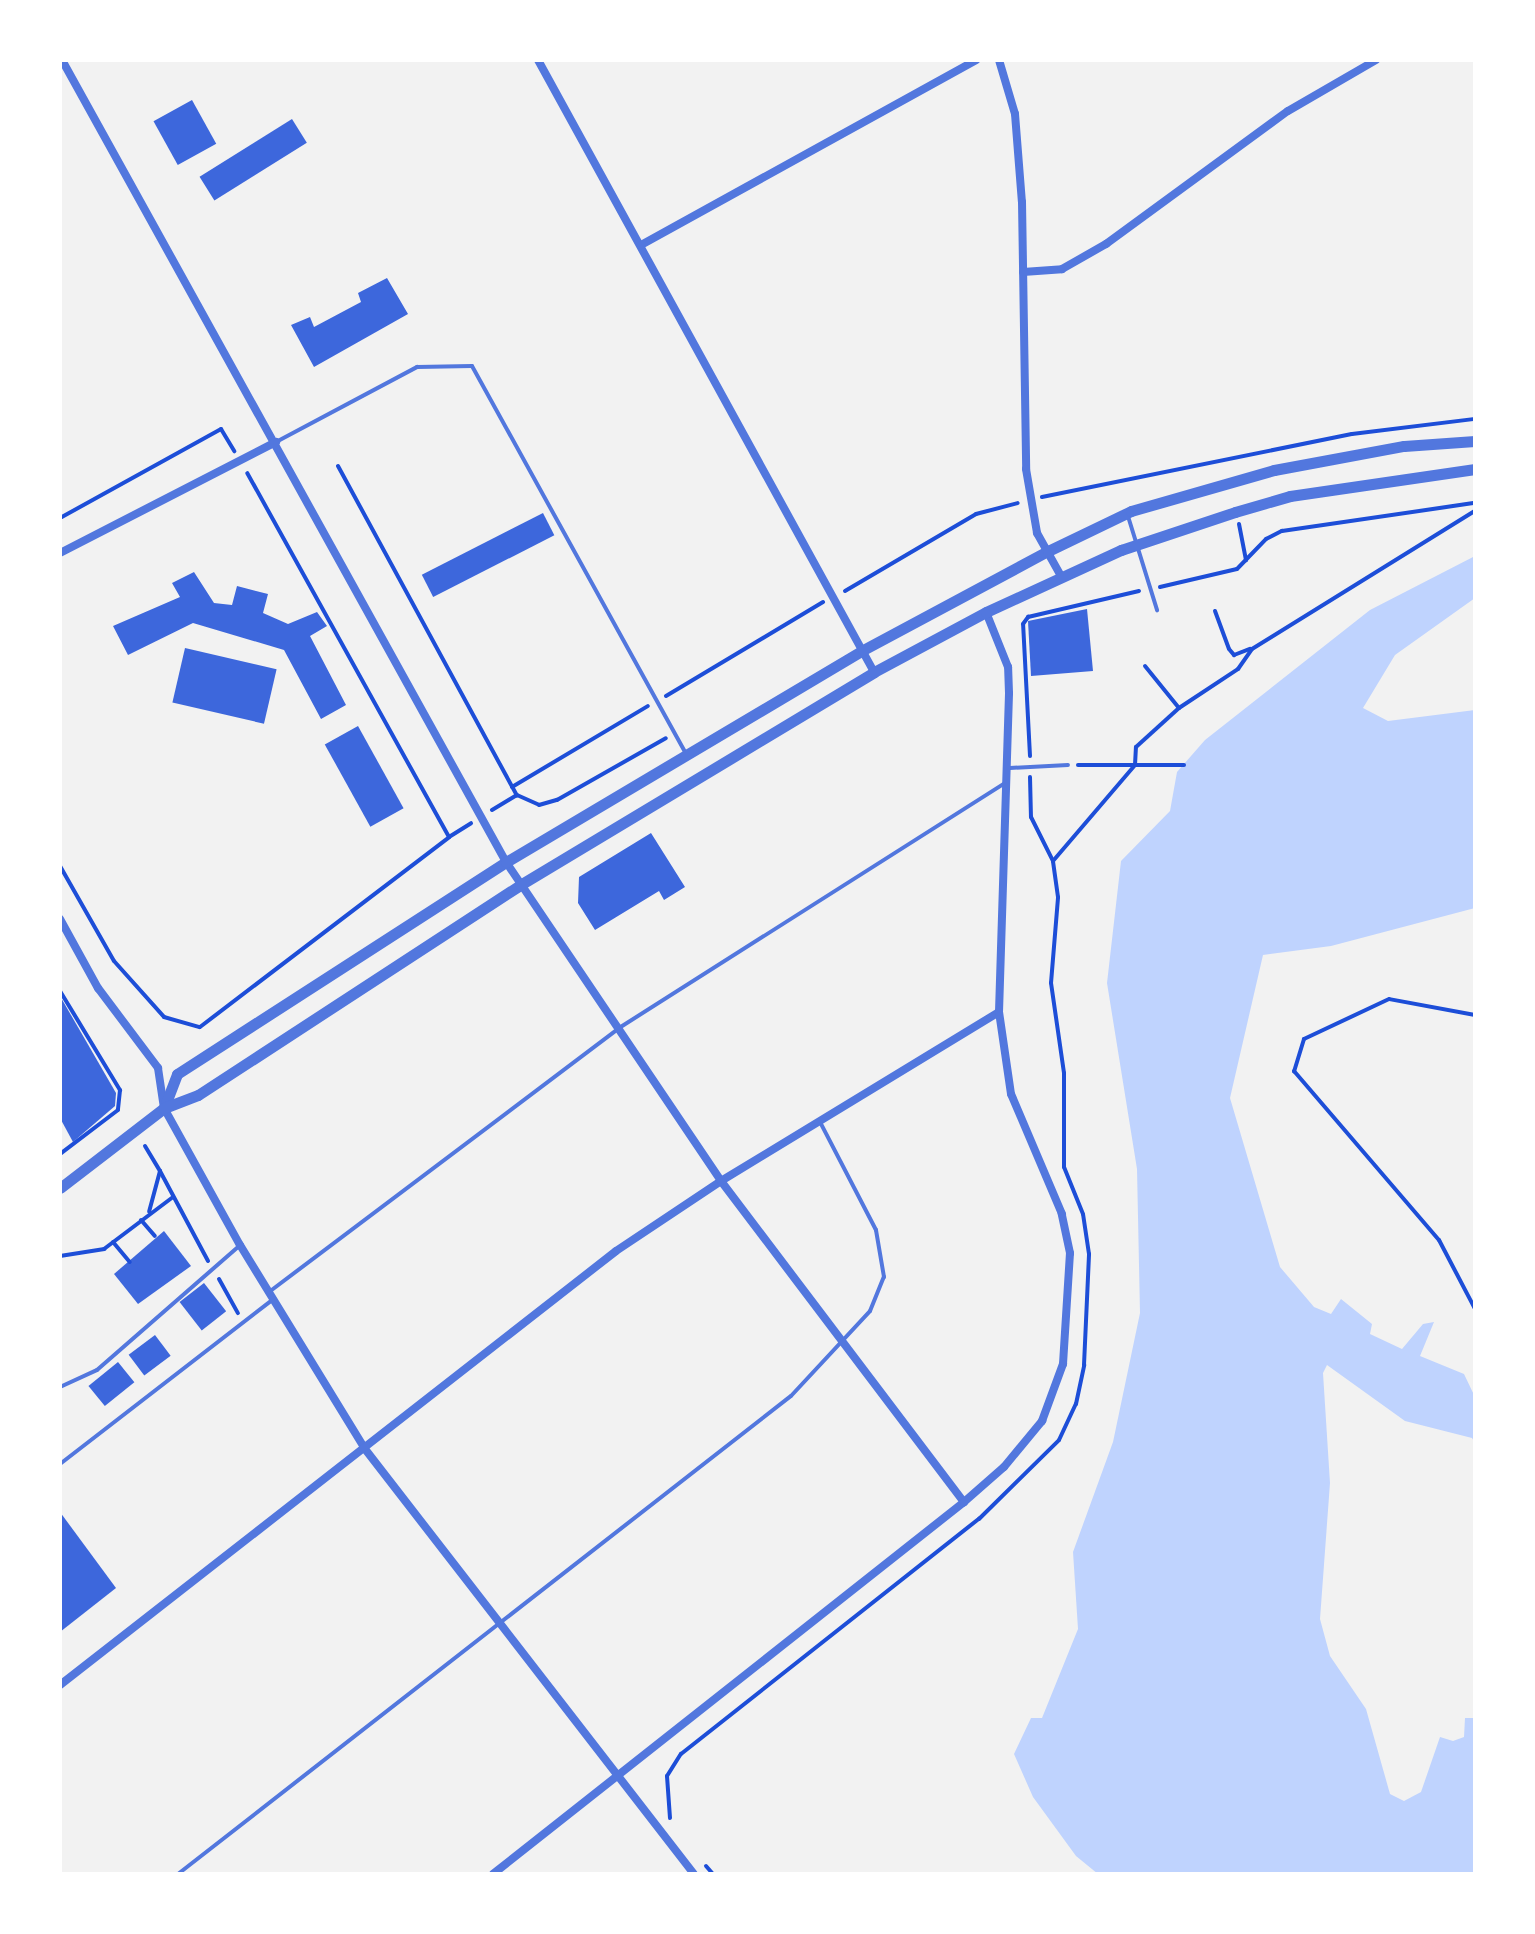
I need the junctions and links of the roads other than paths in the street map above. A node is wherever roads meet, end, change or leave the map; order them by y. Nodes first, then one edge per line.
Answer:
1 (62, 60) edge
2 (538, 60) edge
3 (976, 60) edge
4 (999, 60) edge
5 (1376, 60) edge
6 (641, 245) junction
7 (1023, 272) junction
8 (1475, 441) edge
9 (276, 442) junction
10 (1475, 469) edge
11 (1127, 513) junction
12 (1138, 544) junction
13 (1048, 551) junction
14 (60, 553) edge
15 (1062, 578) junction
16 (1157, 610) dead end
17 (986, 612) junction
18 (863, 650) junction
19 (874, 672) junction
20 (687, 755) junction
21 (1068, 765) road end
22 (1010, 768) junction
23 (1010, 779) junction
24 (506, 862) junction
25 (520, 885) junction
26 (60, 919) edge
27 (70, 937) junction
28 (60, 942) edge
29 (999, 1012) junction
30 (619, 1028) junction
31 (164, 1108) junction
32 (820, 1122) junction
33 (721, 1181) junction
34 (60, 1188) edge
35 (240, 1245) junction
36 (270, 1297) junction
37 (839, 1344) junction
38 (60, 1387) edge
39 (365, 1449) junction
40 (60, 1464) edge
41 (964, 1502) junction
42 (498, 1624) junction
43 (60, 1685) edge
44 (622, 1775) junction
45 (178, 1874) edge
46 (493, 1874) edge
47 (694, 1874) edge

1 - 9 street
2 - 6 street
3 - 6 street
4 - 7 street
5 - 7 street
6 - 18 street
7 - 13 street
8 - 11 street
9 - 14 street
9 - 20 lane
9 - 24 street
10 - 12 street
11 - 12 lane
11 - 13 street
12 - 15 street
12 - 16 lane
13 - 15 street
13 - 18 street
15 - 17 street
17 - 19 street
17 - 22 street
18 - 19 street
18 - 20 street
19 - 25 street
20 - 24 street
21 - 22 lane
22 - 23 street
23 - 29 street
23 - 30 lane
24 - 25 street
24 - 31 street
25 - 30 street
25 - 31 street
26 - 27 street
27 - 28 street
27 - 31 street
29 - 32 street
29 - 41 street
30 - 33 street
30 - 36 lane
31 - 34 street
31 - 35 street
32 - 33 street
32 - 37 lane
33 - 37 street
33 - 39 street
35 - 36 street
35 - 38 lane
36 - 39 street
36 - 40 lane
37 - 41 street
37 - 42 lane
39 - 42 street
39 - 43 street
41 - 44 street
42 - 44 street
42 - 45 lane
44 - 46 street
44 - 47 street

